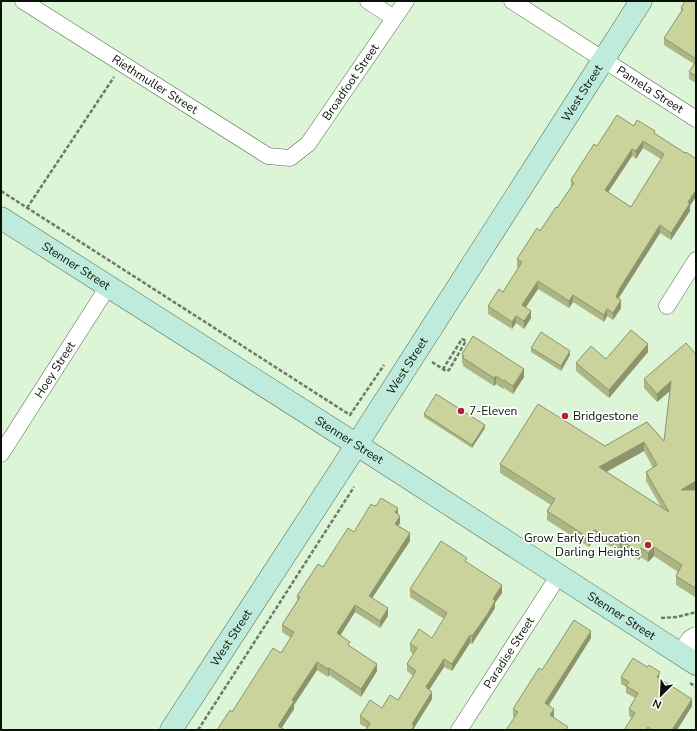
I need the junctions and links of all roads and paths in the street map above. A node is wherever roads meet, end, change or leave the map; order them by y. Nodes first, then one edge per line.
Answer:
1 (23, 1) edge
2 (368, 1) edge
3 (406, 1) edge
4 (512, 1) edge
5 (641, 1) edge
6 (394, 18) junction
7 (603, 60) junction
8 (122, 64) junction
9 (696, 119) edge
10 (290, 158) joint
11 (1, 191) edge
12 (27, 207) junction
13 (8, 222) edge
14 (696, 260) edge
15 (109, 285) junction
16 (667, 306) dead end
17 (430, 360) dead end
18 (443, 369) junction
19 (350, 415) dead end
20 (356, 444) junction
21 (1, 454) edge
22 (355, 486) dead end
23 (559, 575) junction
24 (696, 612) edge
25 (656, 616) dead end
26 (696, 637) edge
27 (689, 659) edge
28 (171, 730) edge
29 (198, 730) edge
30 (459, 730) edge

1 - 8 street, Riethmuller Street
2 - 6 street
3 - 6 street, Broadfoot Street
4 - 7 street, Pamela Street
5 - 7 main road, West Street
6 - 10 street, Broadfoot Street
7 - 9 street, Pamela Street
7 - 20 main road, West Street
8 - 10 street, Riethmuller Street
8 - 12 path
11 - 12 path
12 - 13 path
12 - 19 path
13 - 15 main road, Stenner Street
14 - 16 street
15 - 20 main road, Stenner Street
15 - 21 street, Hoey Street
17 - 18 path
18 - 18 path
20 - 23 main road, Stenner Street
20 - 28 main road, West Street
22 - 29 path
23 - 27 main road, Stenner Street
23 - 30 street, Paradise Street
24 - 25 path
26 - 27 street

